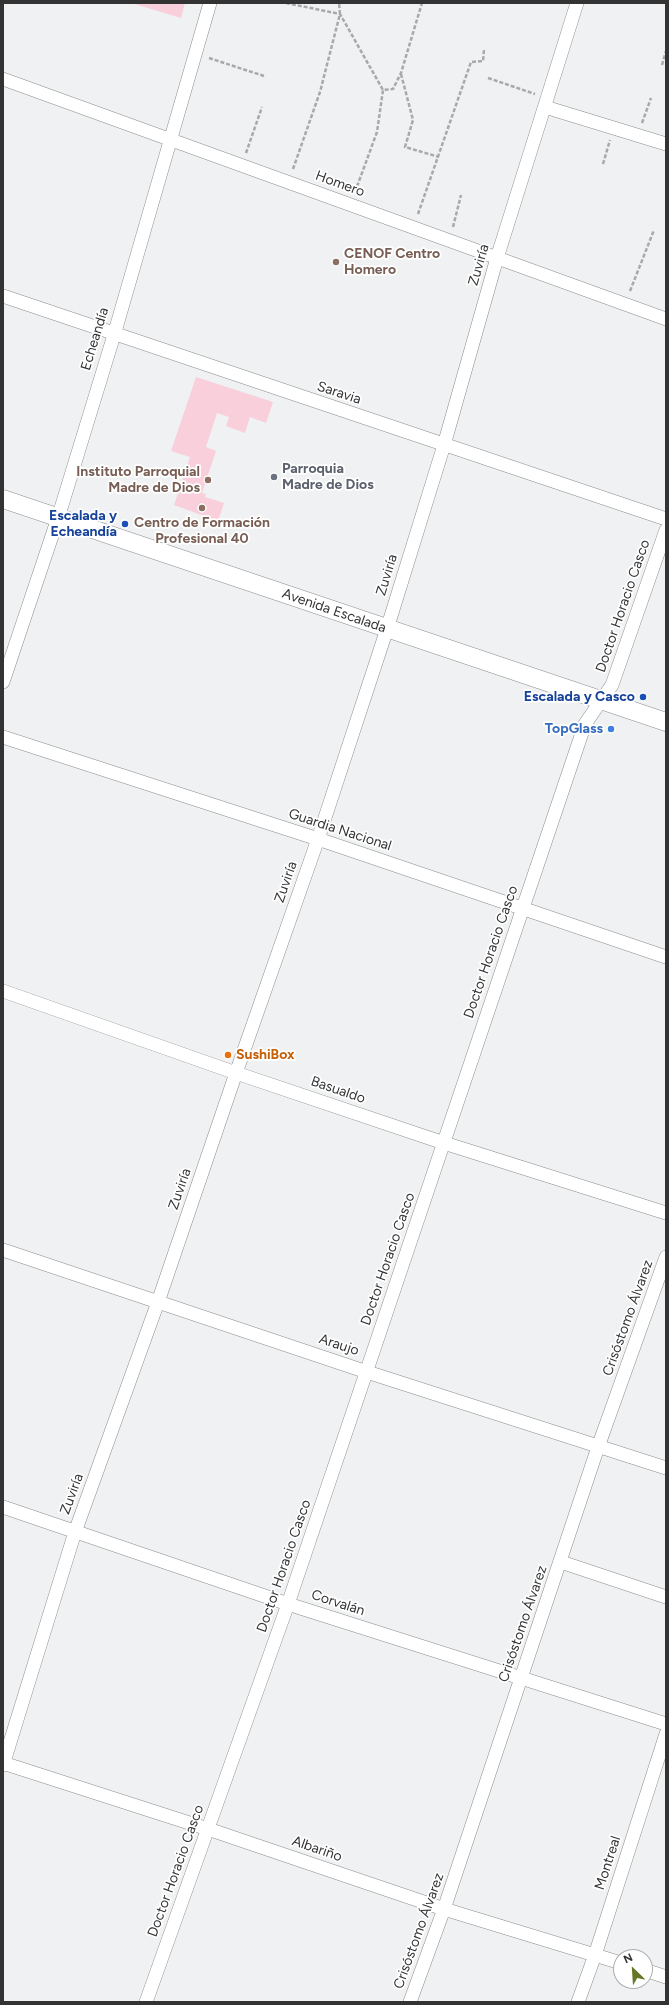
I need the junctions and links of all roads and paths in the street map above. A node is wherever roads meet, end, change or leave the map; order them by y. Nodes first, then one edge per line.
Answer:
1 (210, 3) edge
2 (286, 3) edge
3 (339, 3) edge
4 (422, 3) edge
5 (577, 3) edge
6 (340, 14) junction
7 (484, 50) dead end
8 (666, 50) edge
9 (195, 53) junction
10 (662, 65) dead end
11 (401, 73) junction
12 (264, 76) dead end
13 (488, 78) dead end
14 (3, 79) edge
15 (383, 90) junction
16 (651, 98) dead end
17 (547, 103) junction
18 (262, 107) dead end
19 (613, 128) junction
20 (638, 135) junction
21 (170, 139) junction
22 (666, 144) edge
23 (439, 157) junction
24 (603, 164) dead end
25 (242, 165) junction
26 (289, 182) junction
27 (461, 195) dead end
28 (351, 205) junction
29 (413, 228) junction
30 (654, 230) dead end
31 (450, 241) junction
32 (497, 258) junction
33 (3, 296) edge
34 (625, 304) junction
35 (666, 319) edge
36 (114, 335) junction
37 (444, 445) junction
38 (3, 499) edge
39 (58, 518) junction
40 (666, 519) edge
41 (666, 530) edge
42 (387, 629) junction
43 (3, 682) edge
44 (602, 701) junction
45 (666, 722) edge
46 (3, 737) edge
47 (318, 839) junction
48 (523, 909) junction
49 (666, 957) edge
50 (3, 991) edge
51 (236, 1073) junction
52 (444, 1143) junction
53 (666, 1213) edge
54 (3, 1250) edge
55 (666, 1258) edge
56 (158, 1302) junction
57 (368, 1372) junction
58 (598, 1447) junction
59 (666, 1468) edge
60 (3, 1507) edge
61 (75, 1532) junction
62 (561, 1562) junction
63 (666, 1597) edge
64 (288, 1604) junction
65 (520, 1678) junction
66 (666, 1724) edge
67 (666, 1734) edge
68 (3, 1764) edge
69 (208, 1829) junction
70 (444, 1908) junction
71 (596, 1955) junction
72 (613, 1960) edge
73 (653, 1973) edge
74 (666, 1977) edge
75 (146, 2002) edge
76 (410, 2002) edge
77 (578, 2002) edge

1 - 9 street, Echeandía
2 - 6 path
3 - 6 path
4 - 11 path
5 - 17 street, Zuviría
6 - 15 path
6 - 26 path
7 - 23 path
8 - 10 path
9 - 12 path
9 - 21 street, Echeandía
11 - 15 path
11 - 23 path
13 - 17 path
14 - 21 street, Homero
15 - 28 path
16 - 20 path
17 - 19 street
17 - 32 street, Zuviría
18 - 25 path
19 - 20 street
19 - 24 path
20 - 22 street
21 - 25 street, Homero
21 - 36 street, Echeandía
23 - 29 path
25 - 26 street, Homero
26 - 28 street, Homero
27 - 31 path
28 - 29 street, Homero
29 - 31 street, Homero
30 - 34 path
31 - 32 street, Homero
32 - 34 street, Homero
32 - 37 street, Zuviría
33 - 36 street, Saravia
34 - 35 street, Homero
36 - 37 street, Saravia
36 - 39 street, Echeandía
37 - 40 street, Saravia
37 - 42 street, Zuviría
38 - 39 main road, Avenida Escalada
39 - 42 main road, Avenida Escalada
39 - 43 street, Echeandía
41 - 44 street, Doctor Horacio Casco
42 - 44 main road, Avenida Escalada
42 - 47 street, Zuviría
44 - 45 main road, Avenida Escalada
44 - 48 street, Doctor Horacio Casco
46 - 47 street, Guardia Nacional
47 - 48 street, Guardia Nacional
47 - 51 street, Zuviría
48 - 49 street, Guardia Nacional
48 - 52 street, Doctor Horacio Casco
50 - 51 street, Basualdo
51 - 52 street, Basualdo
51 - 56 street, Zuviría
52 - 53 street, Basualdo
52 - 57 street, Doctor Horacio Casco
54 - 56 street, Araujo
55 - 58 street, Crisóstomo Álvarez
56 - 57 street, Araujo
56 - 61 street, Zuviría
57 - 58 street, Araujo
57 - 64 street, Doctor Horacio Casco
58 - 59 street, Araujo
58 - 62 street, Crisóstomo Álvarez
60 - 61 street, Corvalán
61 - 64 street, Corvalán
61 - 68 street, Zuviría
62 - 63 street
62 - 65 street, Crisóstomo Álvarez
64 - 65 street, Corvalán
64 - 69 street, Doctor Horacio Casco
65 - 66 street, Corvalán
65 - 70 street, Crisóstomo Álvarez
67 - 71 street, Montreal
68 - 69 street, Albariño
69 - 70 street, Albariño
69 - 75 street, Doctor Horacio Casco
70 - 71 street, Albariño
70 - 76 street, Crisóstomo Álvarez
71 - 72 street, Albariño
71 - 77 street, Montreal
73 - 74 street

